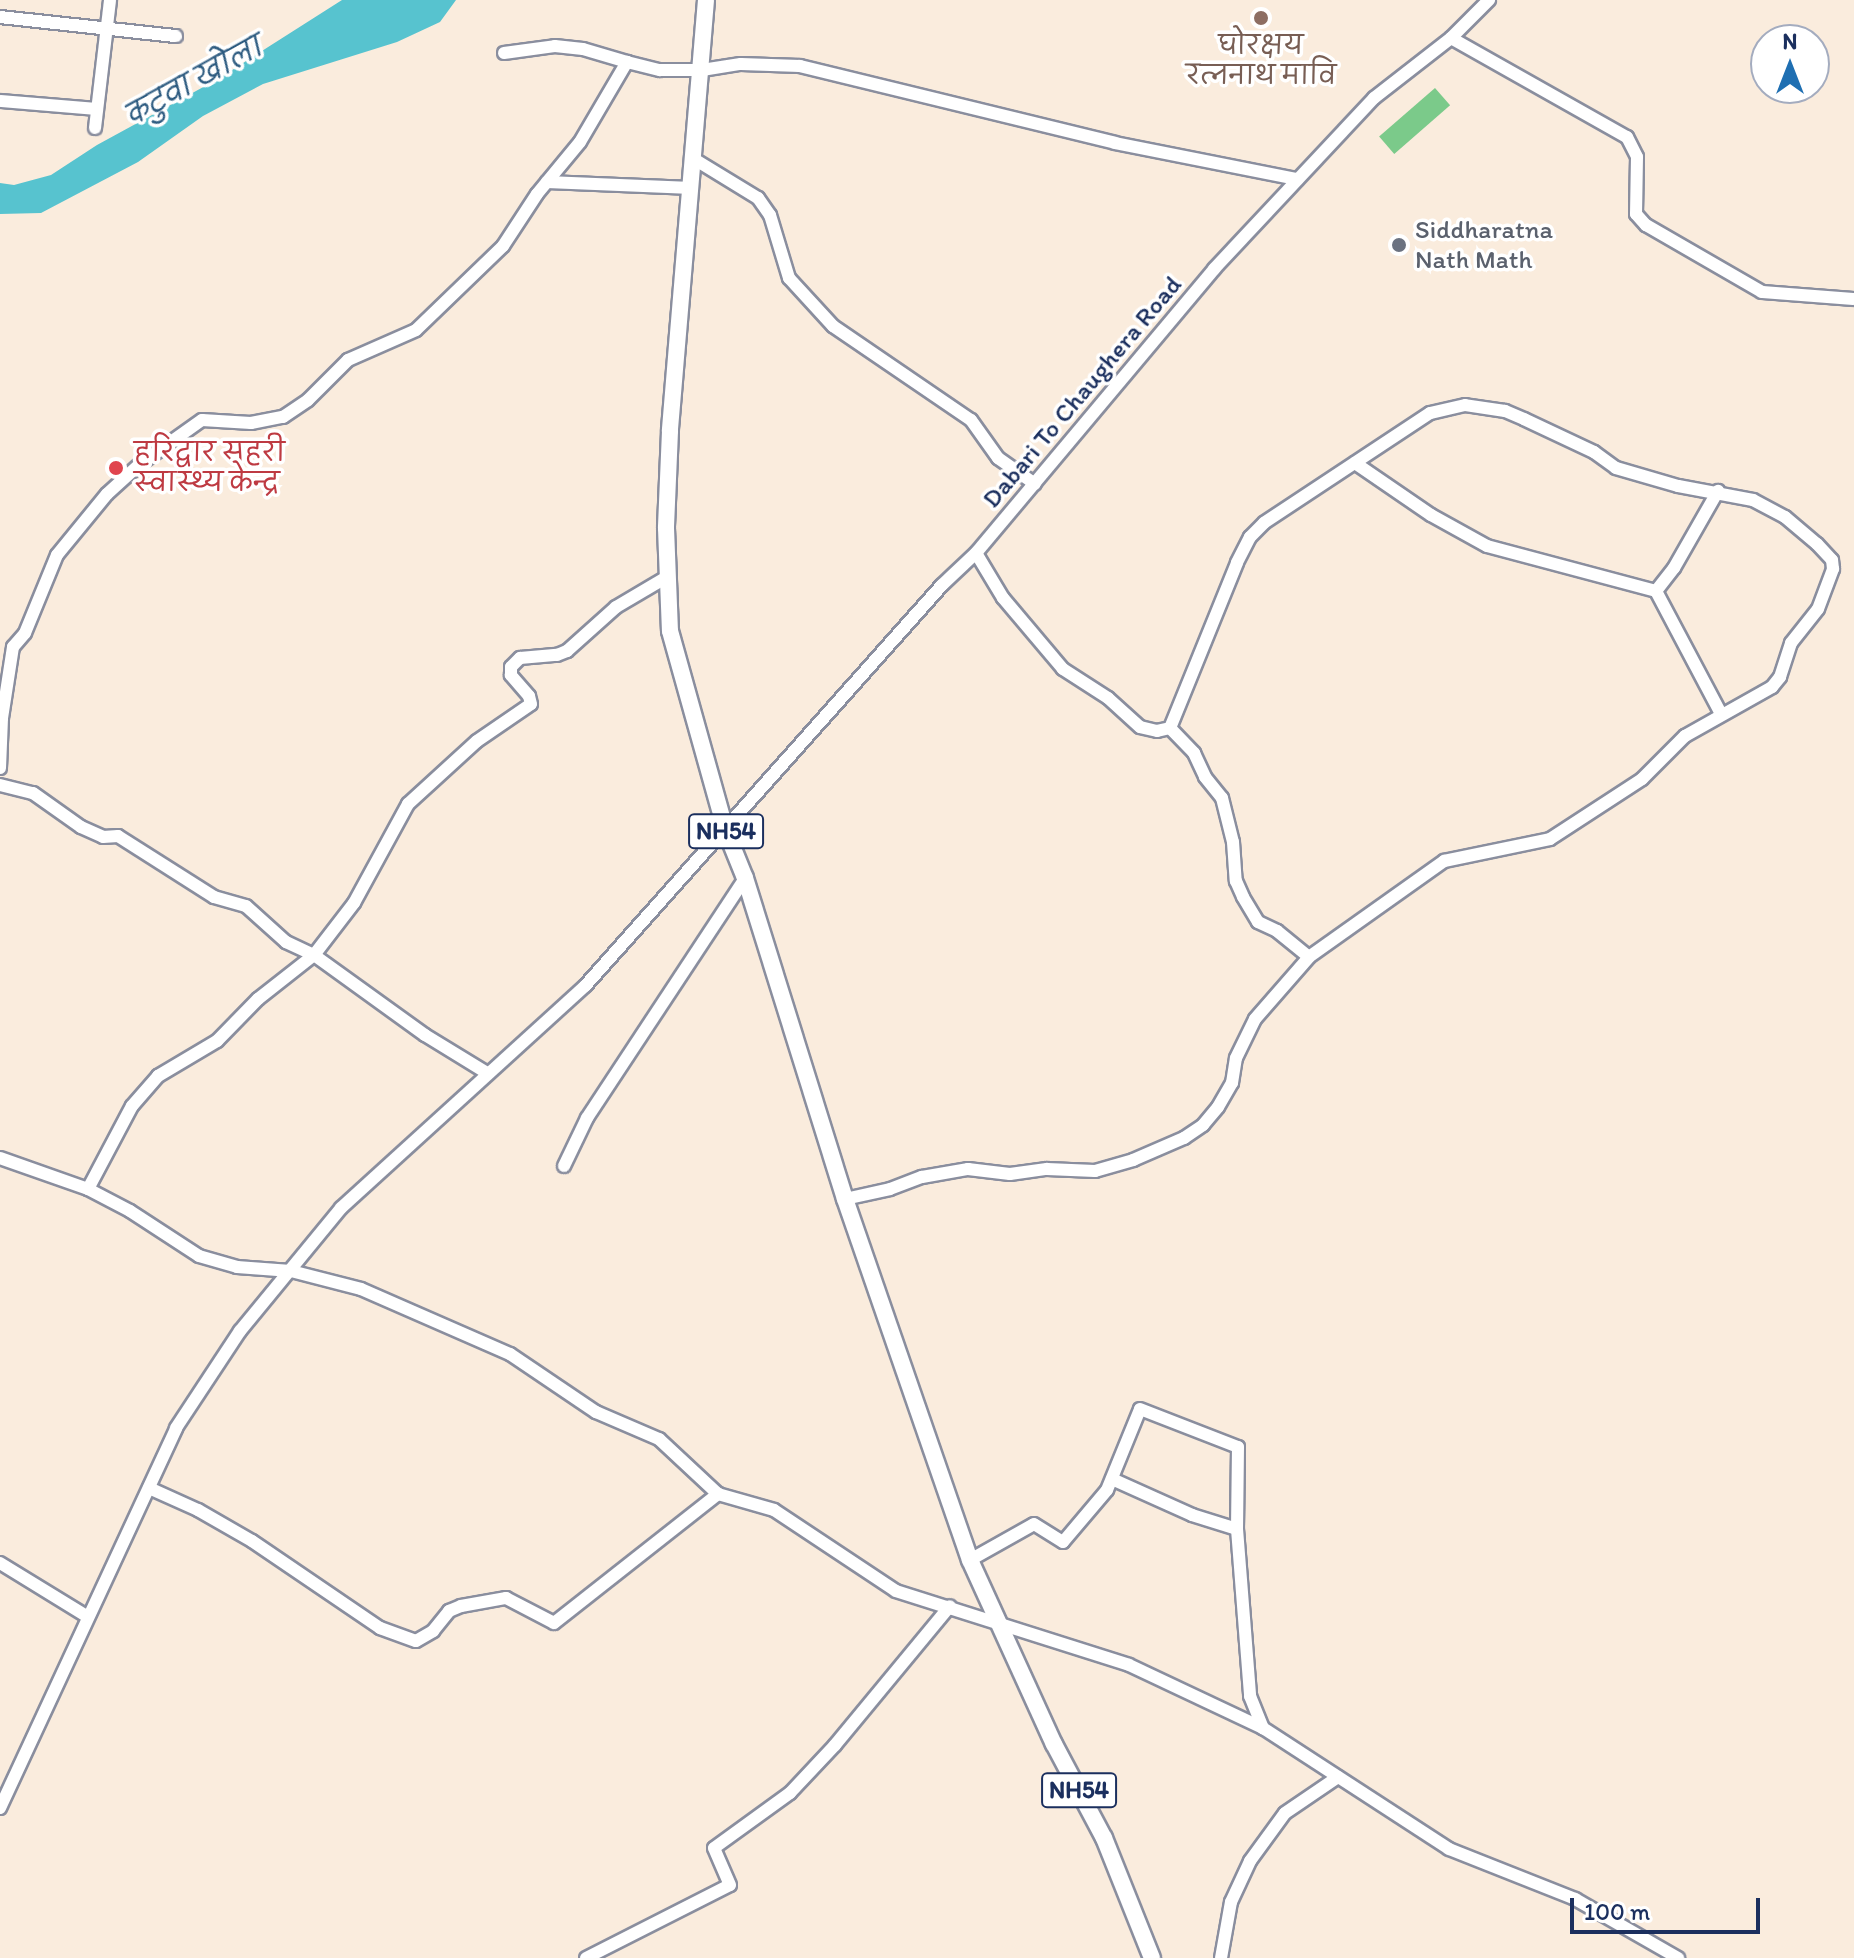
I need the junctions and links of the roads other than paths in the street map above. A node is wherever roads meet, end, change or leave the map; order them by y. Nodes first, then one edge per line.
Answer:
1 (110, 0) edge
2 (706, 0) edge
3 (1489, 0) edge
4 (0, 17) edge
5 (107, 28) junction
6 (176, 36) dead end
7 (1451, 38) junction
8 (504, 53) dead end
9 (627, 62) junction
10 (702, 70) junction
11 (0, 101) edge
12 (97, 109) junction
13 (95, 128) dead end
14 (694, 159) junction
15 (1297, 179) junction
16 (547, 182) junction
17 (692, 188) junction
18 (1854, 299) edge
19 (1355, 463) junction
20 (1035, 484) junction
21 (1718, 491) junction
22 (976, 553) junction
23 (667, 577) junction
24 (1656, 591) junction
25 (1721, 714) junction
26 (1170, 728) junction
27 (0, 768) edge
28 (0, 785) edge
29 (726, 831) junction
30 (745, 878) junction
31 (314, 955) junction
32 (1309, 957) junction
33 (487, 1073) junction
34 (0, 1158) edge
35 (564, 1166) dead end
36 (88, 1189) junction
37 (845, 1199) junction
38 (291, 1271) junction
39 (1112, 1479) junction
40 (149, 1488) junction
41 (718, 1494) junction
42 (1237, 1529) junction
43 (970, 1560) junction
44 (0, 1563) edge
45 (950, 1606) junction
46 (88, 1617) junction
47 (999, 1625) junction
48 (1263, 1728) junction
49 (1338, 1777) junction
50 (0, 1808) edge
51 (586, 1958) edge
52 (1152, 1958) edge
53 (1221, 1958) edge
54 (1678, 1958) edge

1 - 5 street
2 - 10 main road, NH54
3 - 7 street, Dabari To Chaughera Road
4 - 5 street
5 - 6 street
5 - 12 street
7 - 15 street, Dabari To Chaughera Road
7 - 18 street
8 - 9 street
9 - 10 street
9 - 16 street
10 - 14 main road, NH54
10 - 15 street
11 - 12 street
12 - 13 street
14 - 17 main road, NH54
14 - 20 street
15 - 20 street, Dabari To Chaughera Road
16 - 17 street
16 - 27 street
17 - 23 main road, NH54
19 - 21 street
19 - 24 street
19 - 26 street
20 - 22 street, Dabari To Chaughera Road
21 - 24 street
21 - 25 street
22 - 26 street
22 - 29 street, Dabari To Chaughera Road
23 - 29 main road, NH54
23 - 31 street
24 - 25 street
25 - 32 street
26 - 32 street
28 - 31 street
29 - 30 main road, NH54
29 - 33 street, Dabari To Chaughera Road
30 - 35 street
30 - 37 main road, NH54
31 - 33 street
31 - 36 street
32 - 37 street
33 - 38 street, Dabari To Chaughera Road
34 - 36 street
36 - 38 street
37 - 43 main road, NH54
38 - 40 street, Dabari To Chaughera Road
38 - 41 street
39 - 42 street
39 - 42 street
39 - 43 street
40 - 41 street
40 - 46 street, Dabari To Chaughera Road
41 - 45 street
42 - 48 street
43 - 47 main road, NH54
44 - 46 street
45 - 47 street
45 - 51 street
46 - 50 street, Dabari To Chaughera Road
47 - 48 street
47 - 52 main road, NH54
48 - 49 street
49 - 53 street
49 - 54 street

